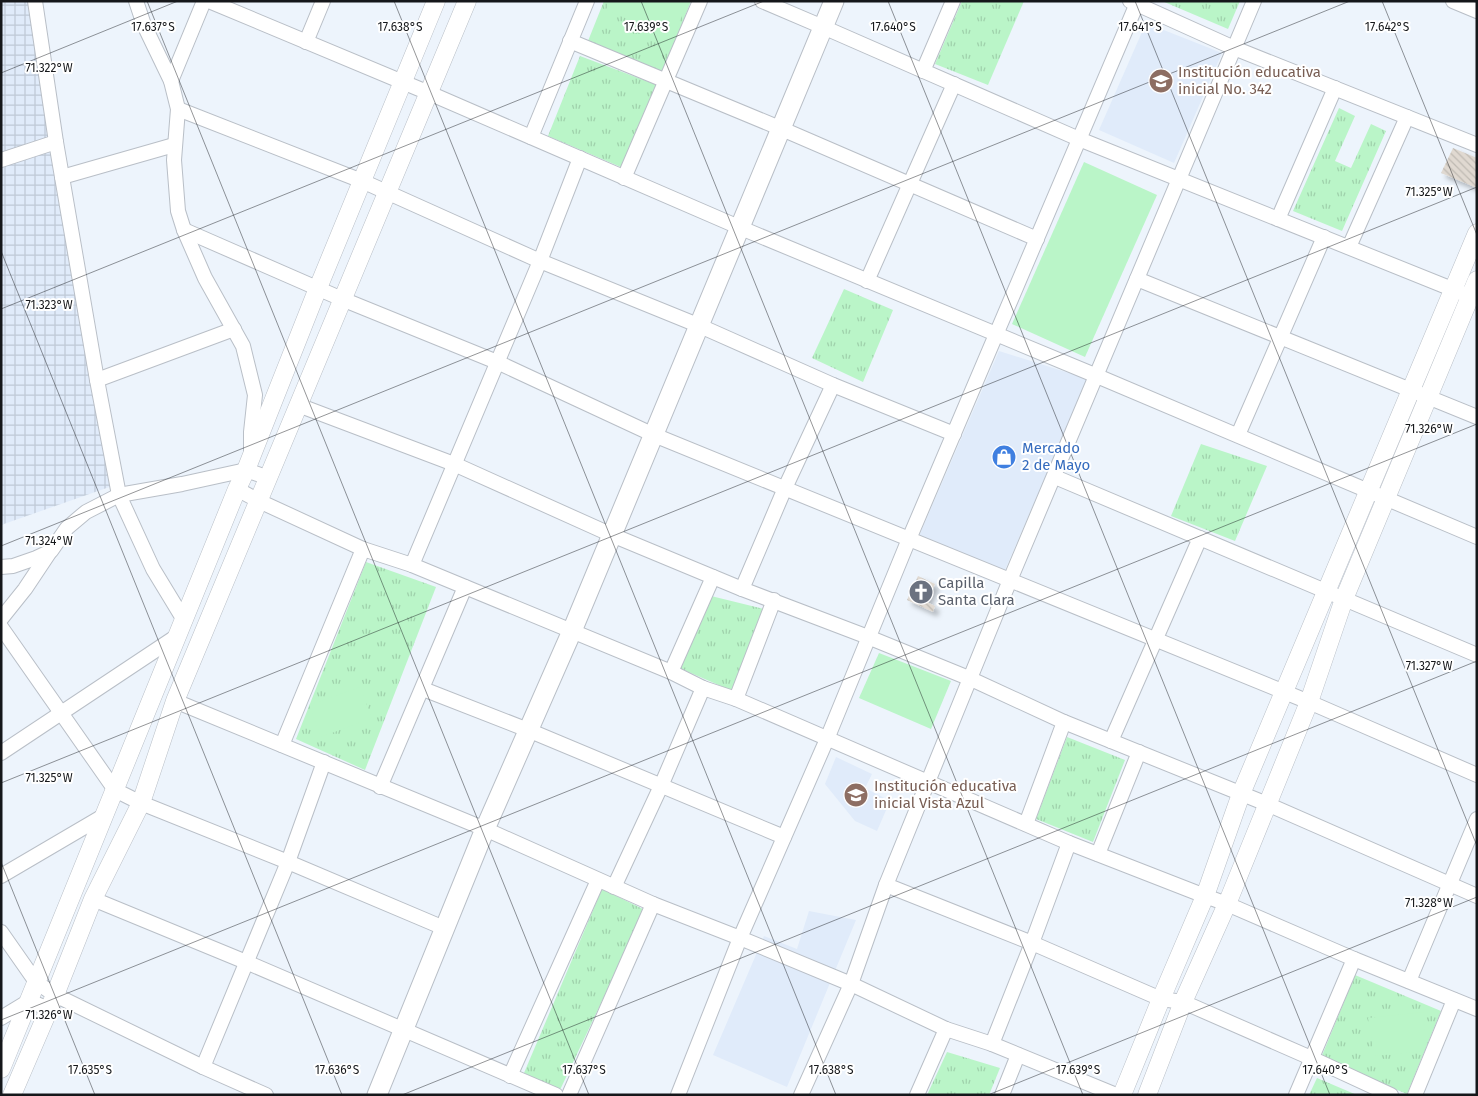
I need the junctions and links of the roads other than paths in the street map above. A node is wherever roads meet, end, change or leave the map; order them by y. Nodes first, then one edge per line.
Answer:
1 (35, 1) edge
2 (136, 1) edge
3 (204, 1) edge
4 (209, 1) edge
5 (323, 1) edge
6 (436, 1) edge
7 (467, 1) edge
8 (587, 1) edge
9 (700, 1) edge
10 (762, 1) edge
11 (834, 1) edge
12 (953, 1) edge
13 (1254, 1) edge
14 (1453, 1) edge
15 (1135, 2) edge
16 (1477, 11) edge
17 (823, 26) junction
18 (306, 42) junction
19 (570, 42) junction
20 (1234, 48) junction
21 (923, 71) junction
22 (171, 81) junction
23 (402, 81) junction
24 (666, 81) junction
25 (954, 84) junction
26 (1335, 88) junction
27 (429, 93) junction
28 (178, 109) junction
29 (1407, 117) junction
30 (782, 129) junction
31 (531, 137) junction
32 (1080, 140) junction
33 (56, 142) junction
34 (174, 145) junction
35 (1477, 145) edge
36 (580, 158) junction
37 (1, 160) edge
38 (62, 177) junction
39 (624, 178) junction
40 (1179, 180) junction
41 (362, 181) junction
42 (909, 184) junction
43 (387, 192) junction
44 (1278, 219) junction
45 (741, 228) junction
46 (184, 230) junction
47 (1477, 233) edge
48 (1324, 237) junction
49 (1037, 239) junction
50 (1349, 247) junction
51 (540, 260) junction
52 (1137, 279) junction
53 (867, 281) junction
54 (318, 288) junction
55 (1453, 289) junction
56 (1475, 292) edge
57 (342, 299) junction
58 (700, 326) junction
59 (234, 329) junction
60 (996, 334) junction
61 (1281, 337) junction
62 (496, 362) junction
63 (1097, 376) junction
64 (96, 380) junction
65 (833, 385) junction
66 (1411, 390) junction
67 (1428, 397) junction
68 (298, 405) junction
69 (1477, 417) edge
70 (954, 434) junction
71 (654, 435) junction
72 (1238, 435) junction
73 (249, 463) junction
74 (454, 464) junction
75 (269, 478) junction
76 (1055, 478) junction
77 (785, 488) junction
78 (237, 489) junction
79 (1368, 490) junction
80 (119, 495) junction
81 (1386, 498) junction
82 (259, 501) junction
83 (612, 534) junction
84 (1477, 537) edge
85 (1200, 538) junction
86 (909, 539) junction
87 (363, 549) junction
88 (50, 551) junction
89 (412, 565) junction
90 (1, 567) edge
91 (713, 577) junction
92 (1010, 580) junction
93 (465, 587) junction
94 (742, 589) junction
95 (1326, 592) junction
96 (1344, 599) junction
97 (774, 600) junction
98 (1, 620) edge
99 (1, 626) edge
100 (180, 628) junction
101 (572, 631) junction
102 (868, 637) junction
103 (1156, 639) junction
104 (1477, 655) edge
105 (671, 672) junction
106 (971, 679) junction
107 (423, 688) junction
108 (702, 688) junction
109 (1284, 692) junction
110 (736, 699) junction
111 (175, 700) junction
112 (1309, 702) junction
113 (62, 712) junction
114 (1064, 722) junction
115 (528, 730) junction
116 (827, 739) junction
117 (1111, 741) junction
118 (282, 745) junction
119 (1139, 752) junction
120 (1, 753) edge
121 (324, 762) junction
122 (1477, 775) edge
123 (929, 783) junction
124 (661, 786) junction
125 (380, 787) junction
126 (115, 790) junction
127 (1241, 794) junction
128 (141, 803) junction
129 (1267, 804) junction
130 (105, 815) junction
131 (1477, 819) edge
132 (1026, 824) junction
133 (485, 829) junction
134 (784, 837) junction
135 (1069, 843) junction
136 (1098, 854) junction
137 (288, 862) junction
138 (1, 876) edge
139 (598, 880) junction
140 (1450, 884) junction
141 (886, 885) junction
142 (614, 887) junction
143 (1205, 896) junction
144 (1477, 896) edge
145 (93, 899) junction
146 (653, 904) junction
147 (1227, 904) junction
148 (444, 928) junction
149 (1, 932) edge
150 (740, 938) junction
151 (1032, 942) junction
152 (1354, 959) junction
153 (246, 962) junction
154 (1409, 981) junction
155 (36, 982) junction
156 (851, 984) junction
157 (1161, 999) junction
158 (1454, 1000) junction
159 (29, 1001) junction
160 (52, 1002) junction
161 (1183, 1002) junction
162 (1477, 1009) edge
163 (1, 1018) edge
164 (946, 1029) junction
165 (402, 1030) junction
166 (992, 1044) junction
167 (1018, 1055) junction
168 (1311, 1058) junction
169 (203, 1067) junction
170 (1, 1069) edge
171 (510, 1076) junction
172 (537, 1091) edge
173 (12, 1095) edge
174 (266, 1095) edge
175 (376, 1095) edge
176 (556, 1095) edge
177 (569, 1095) edge
178 (678, 1095) edge
179 (801, 1095) edge
180 (917, 1095) edge
181 (1002, 1095) edge
182 (1116, 1095) edge
183 (1122, 1095) edge
184 (1147, 1095) edge
185 (1296, 1095) edge
186 (1391, 1095) edge
187 (1415, 1095) edge

1 - 33 street
2 - 22 street
3 - 22 street
4 - 18 street
5 - 18 street
6 - 23 street
7 - 27 street
8 - 19 street
9 - 24 street
10 - 17 street
11 - 17 main road
12 - 21 street
13 - 20 street
14 - 16 street
15 - 20 street
15 - 32 street
17 - 21 street
17 - 30 main road
18 - 23 street
19 - 24 street
19 - 31 street
20 - 26 street
20 - 40 street
21 - 25 street
22 - 28 street
23 - 27 street
23 - 41 street
24 - 30 street
24 - 39 street
25 - 32 street
25 - 42 street
26 - 29 street
26 - 44 street
27 - 31 street
27 - 43 street
28 - 34 street
28 - 41 street
29 - 35 street
29 - 50 street
30 - 42 street
30 - 45 main road
31 - 36 street
32 - 40 street
32 - 49 street
33 - 37 street
33 - 38 street
34 - 38 street
34 - 46 street
36 - 39 street
36 - 51 street
38 - 64 street
39 - 45 street
40 - 44 street
40 - 52 street
41 - 43 street
41 - 54 street
42 - 49 street
42 - 53 street
43 - 51 street
43 - 57 street
44 - 48 street
45 - 53 street
45 - 58 main road
46 - 54 street
46 - 59 street
47 - 55 street
48 - 50 street
48 - 61 street
49 - 60 street
50 - 55 street
51 - 58 street
51 - 62 street
52 - 61 street
52 - 63 street
53 - 60 street
54 - 57 street
54 - 73 street
55 - 56 street
55 - 66 street
56 - 67 street
57 - 62 street
57 - 68 street
58 - 65 street
58 - 71 main road
59 - 64 street
59 - 73 street
60 - 63 street
60 - 70 street
61 - 66 street
61 - 72 street
62 - 71 street
62 - 74 street
63 - 72 street
63 - 76 street
64 - 80 street
65 - 70 street
65 - 77 street
66 - 67 street
66 - 79 street
67 - 69 street
67 - 81 street
68 - 74 street
68 - 75 street
70 - 86 street
71 - 77 street
71 - 83 main road
72 - 79 street
73 - 75 street
73 - 78 street
73 - 80 street
74 - 83 street
74 - 89 street
75 - 82 street
76 - 85 street
76 - 92 street
77 - 86 street
77 - 94 street
78 - 82 street
78 - 100 street
79 - 81 street
79 - 95 street
80 - 88 street
80 - 100 street
81 - 84 street
81 - 96 street
82 - 87 street
82 - 111 street
83 - 91 street
83 - 101 main road
85 - 95 street
85 - 103 street
86 - 92 street
86 - 102 street
87 - 89 street
87 - 118 street
88 - 90 street
88 - 98 street
89 - 93 street
91 - 94 street
91 - 105 street
92 - 103 street
92 - 106 street
93 - 101 street
93 - 107 street
94 - 97 street
95 - 96 street
95 - 109 street
96 - 104 street
96 - 112 street
97 - 102 street
97 - 110 street
99 - 113 street
100 - 113 street
100 - 126 street
101 - 105 street
101 - 115 main road
102 - 106 street
102 - 116 street
103 - 109 street
103 - 117 street
105 - 108 street
106 - 114 street
106 - 123 street
107 - 115 street
107 - 125 street
108 - 110 street
108 - 124 street
109 - 112 street
109 - 127 street
110 - 116 street
111 - 118 street
111 - 128 street
112 - 122 street
112 - 129 street
113 - 120 street
113 - 126 street
114 - 117 street
114 - 132 street
115 - 124 street
115 - 133 main road
116 - 123 street
116 - 134 street
117 - 119 street
118 - 121 street
119 - 127 street
119 - 136 street
121 - 125 street
121 - 137 street
123 - 132 street
123 - 141 street
124 - 134 street
124 - 142 street
125 - 133 street
126 - 128 street
126 - 130 street
127 - 129 street
127 - 143 street
128 - 137 street
128 - 145 street
129 - 140 street
129 - 147 street
130 - 138 street
130 - 155 street
131 - 140 street
132 - 135 street
133 - 139 street
133 - 148 main road
134 - 150 street
135 - 136 street
135 - 151 street
136 - 143 street
137 - 148 street
137 - 153 street
139 - 142 street
139 - 171 street
140 - 144 street
140 - 154 street
141 - 151 street
141 - 156 street
142 - 146 street
143 - 147 street
143 - 157 street
145 - 153 street
145 - 160 street
146 - 150 street
146 - 177 street
147 - 152 street
147 - 161 street
148 - 165 main road
149 - 155 street
150 - 156 street
150 - 178 street
151 - 157 street
151 - 166 street
152 - 154 street
152 - 168 street
153 - 165 street
153 - 169 street
154 - 158 street
155 - 159 street
155 - 160 street
156 - 164 street
156 - 179 street
157 - 161 street
157 - 183 street
158 - 162 street
158 - 187 street
159 - 160 street
159 - 163 street
159 - 170 street
160 - 169 street
160 - 173 street
161 - 168 street
161 - 184 street
164 - 166 street
164 - 180 street
165 - 171 street
165 - 175 main road
166 - 167 street
167 - 181 street
167 - 182 street
168 - 185 street
168 - 186 street
169 - 174 street
171 - 172 street
172 - 176 street

